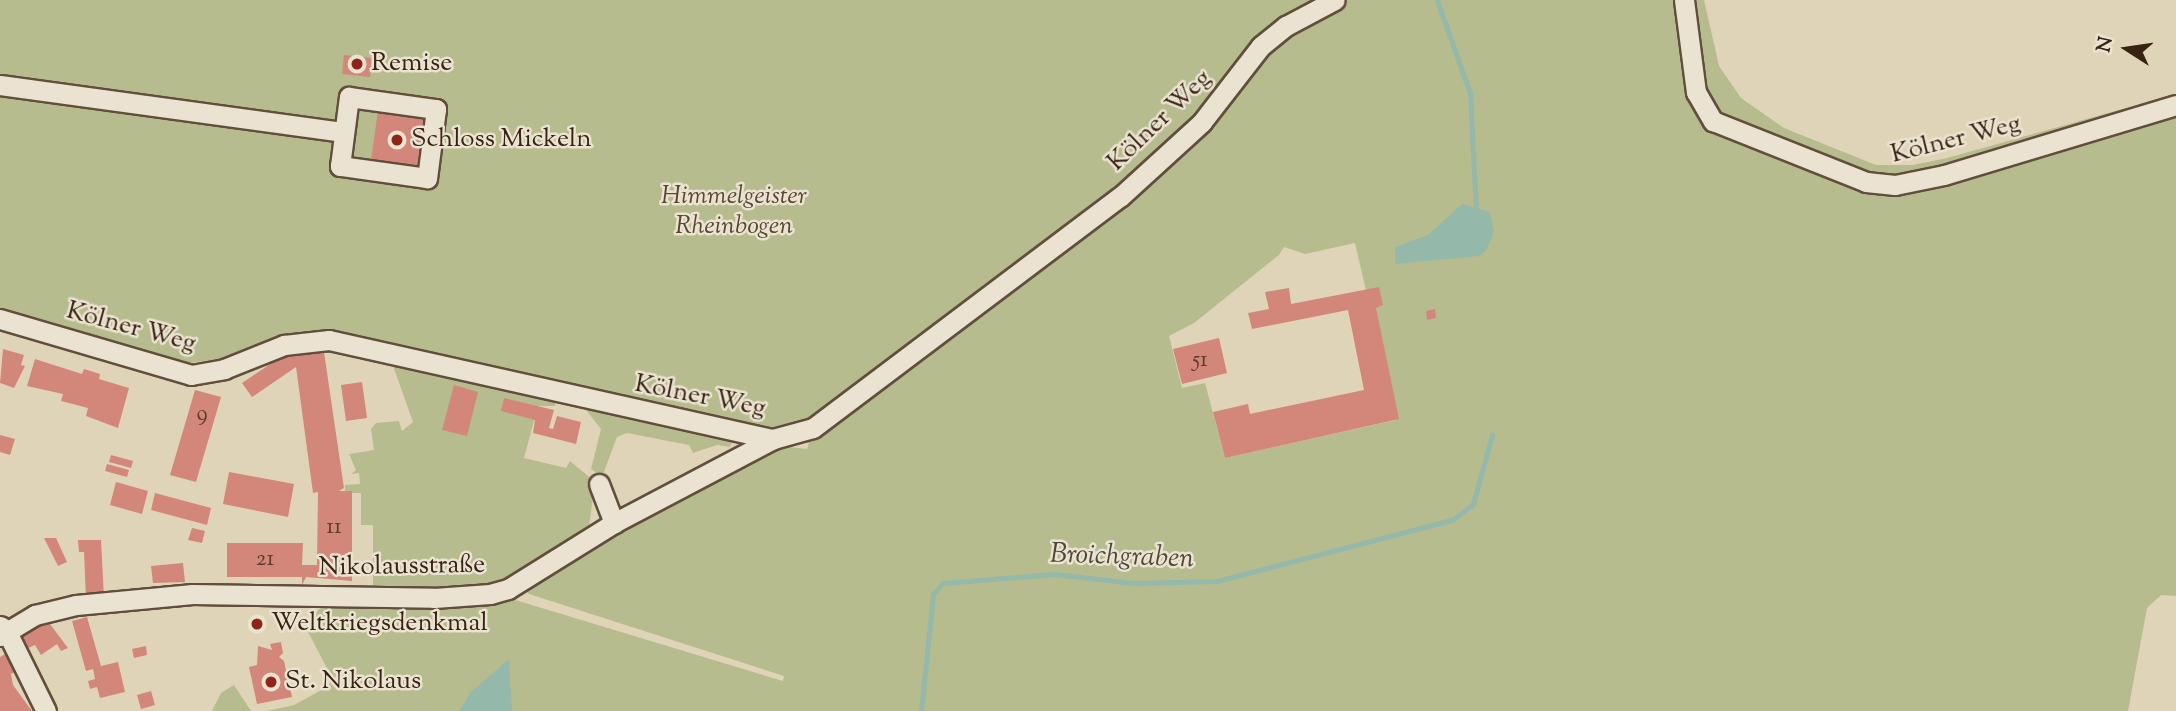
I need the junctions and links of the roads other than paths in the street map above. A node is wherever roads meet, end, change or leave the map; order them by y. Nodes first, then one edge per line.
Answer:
1 (1335, 0) edge
2 (1685, 0) edge
3 (0, 85) edge
4 (2176, 104) edge
5 (344, 132) junction
6 (0, 319) edge
7 (773, 439) junction
8 (599, 484) dead end
9 (614, 523) junction
10 (2, 631) edge
11 (46, 711) edge

1 - 7 street, Kölner Weg
2 - 4 street, Kölner Weg
3 - 5 street
5 - 5 street
6 - 7 street, Kölner Weg
7 - 9 street, Nikolausstraße
8 - 9 street
9 - 10 street, Nikolausstraße
10 - 11 street

